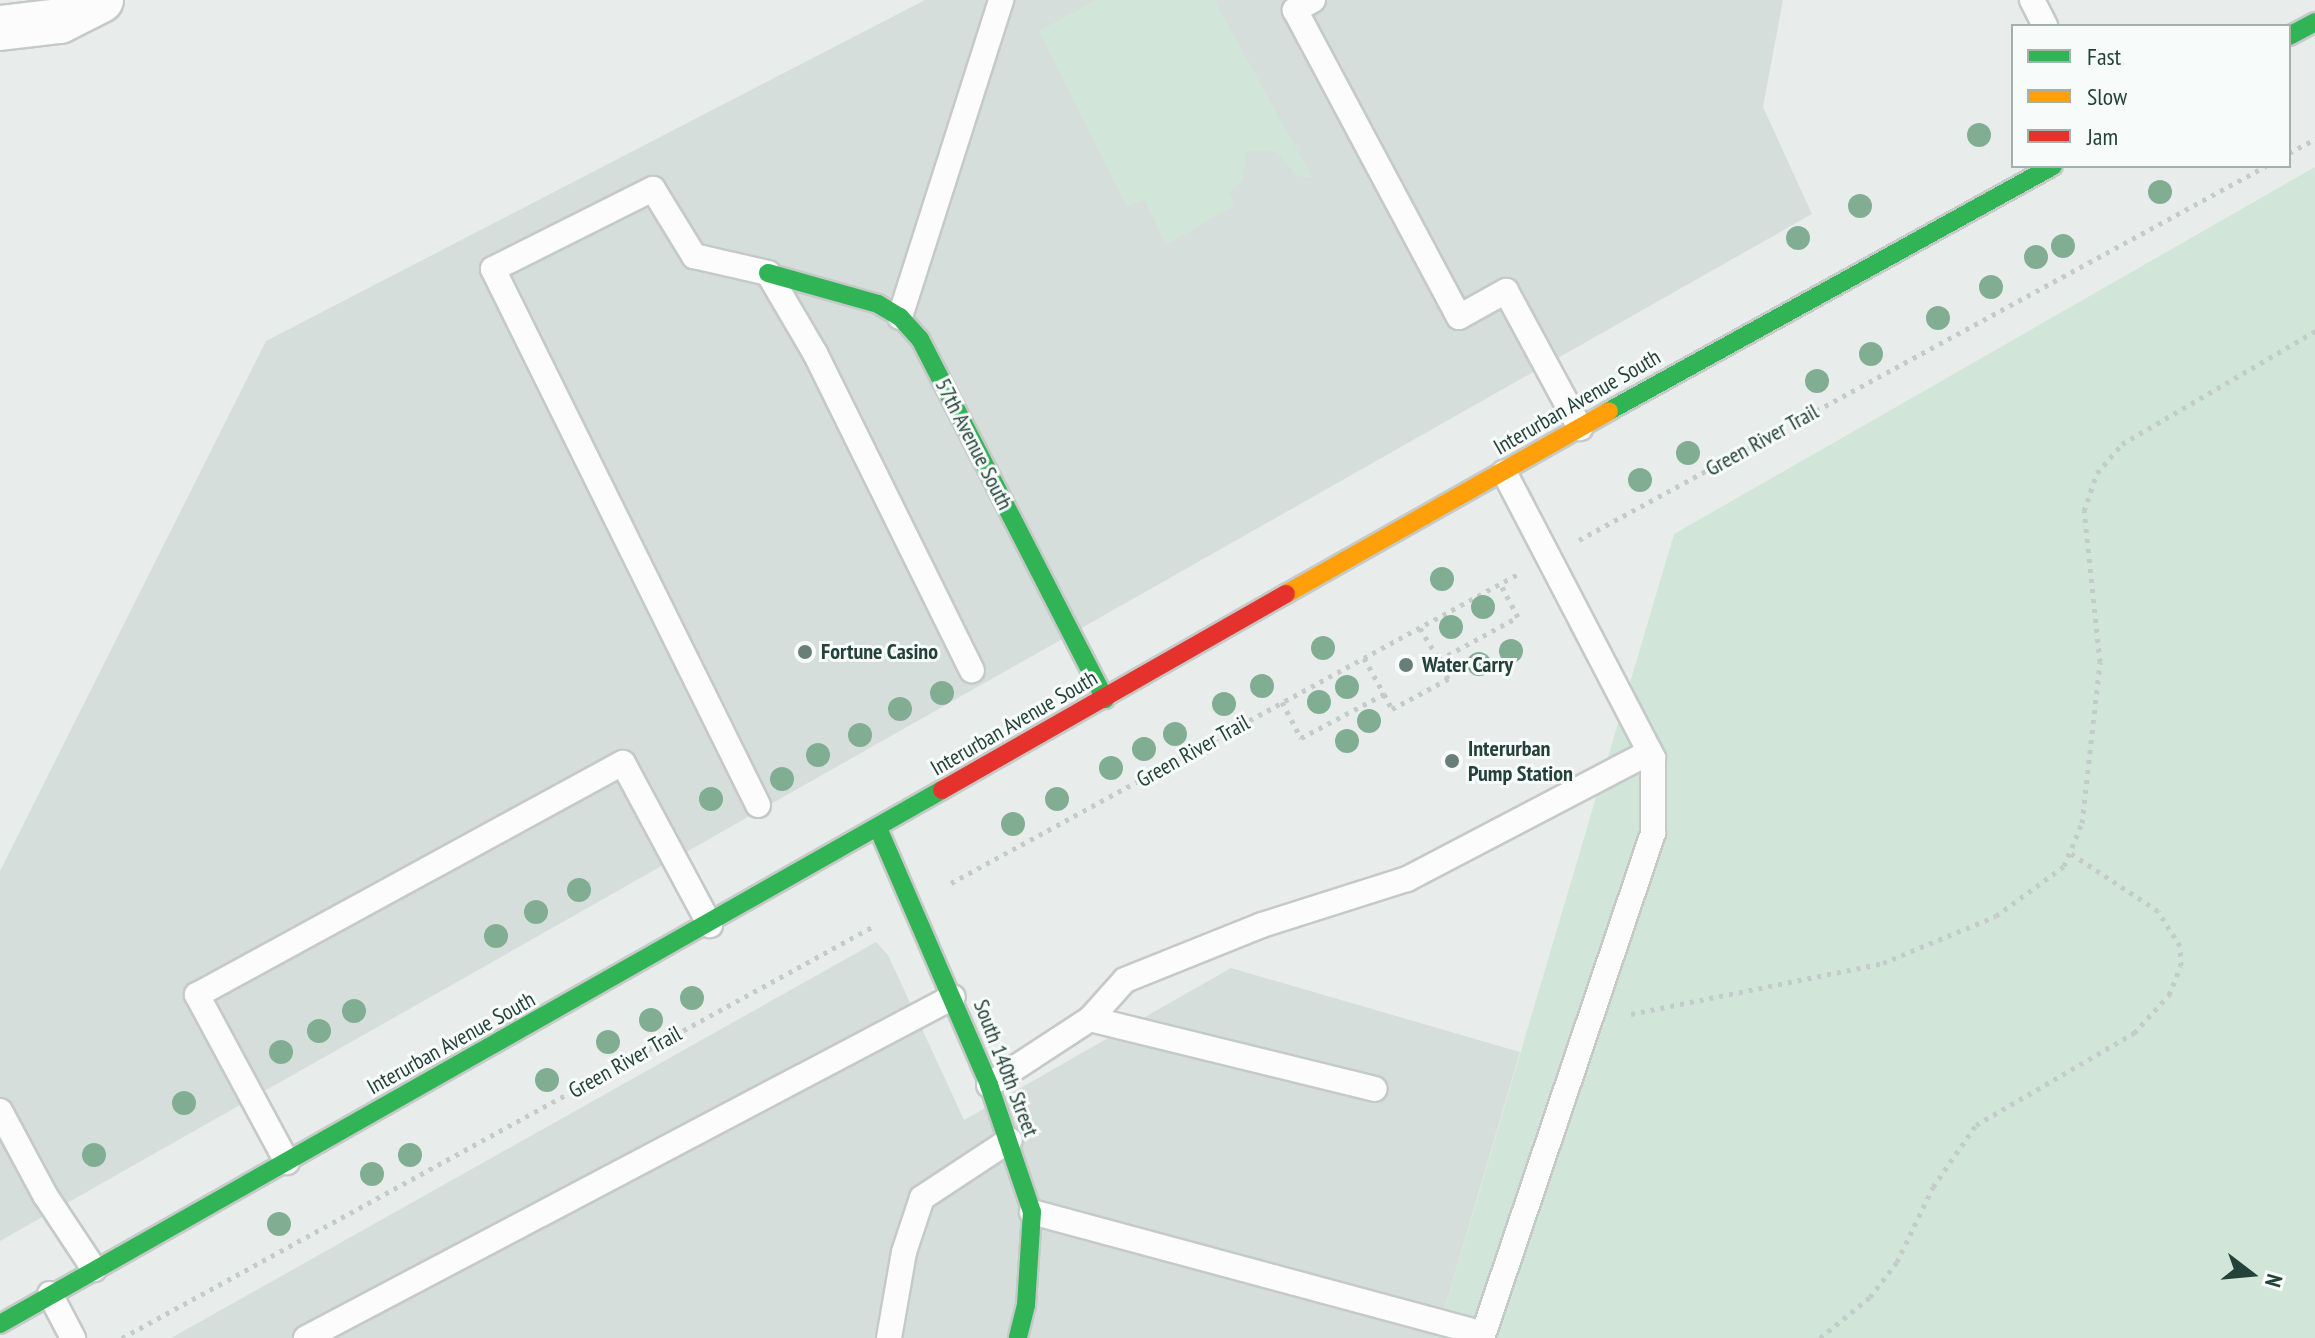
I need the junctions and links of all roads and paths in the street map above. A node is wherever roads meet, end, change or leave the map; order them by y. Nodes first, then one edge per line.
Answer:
1 (101, 0) edge
2 (1001, 0) edge
3 (1313, 0) edge
4 (2032, 0) edge
5 (2315, 22) edge
6 (2044, 24) edge
7 (0, 28) edge
8 (2291, 35) edge
9 (2315, 139) edge
10 (2291, 152) edge
11 (2049, 168) edge
12 (2262, 168) edge
13 (768, 273) junction
14 (900, 317) junction
15 (2315, 331) edge
16 (1580, 428) junction
17 (1504, 472) junction
18 (1551, 556) junction
19 (1500, 583) junction
20 (1420, 628) junction
21 (1364, 658) junction
22 (1439, 660) junction
23 (972, 670) dead end
24 (1384, 694) junction
25 (1105, 699) junction
26 (1282, 702) junction
27 (1650, 752) junction
28 (758, 805) dead end
29 (878, 828) junction
30 (2070, 853) junction
31 (912, 905) junction
32 (710, 925) junction
33 (953, 997) junction
34 (1090, 1019) junction
35 (1589, 1020) junction
36 (989, 1085) junction
37 (1375, 1089) dead end
38 (0, 1111) edge
39 (1010, 1140) junction
40 (287, 1162) junction
41 (1032, 1212) junction
42 (94, 1269) junction
43 (50, 1294) junction
44 (0, 1324) edge
45 (1483, 1336) edge
46 (73, 1338) edge
47 (122, 1338) edge
48 (306, 1338) edge
49 (889, 1338) edge
50 (1018, 1338) edge
51 (1820, 1338) edge

1 - 7 street
2 - 14 lane
3 - 16 lane
4 - 6 lane
5 - 8 main road
9 - 10 path
11 - 16 main road, Interurban Avenue South
12 - 18 path, Green River Trail
13 - 14 main road, 57th Avenue South
13 - 23 lane
13 - 28 lane
14 - 25 main road, 57th Avenue South
15 - 30 path
16 - 17 main road, Interurban Avenue South
17 - 18 lane
17 - 25 main road, Interurban Avenue South
18 - 19 path, Green River Trail
18 - 27 lane
19 - 20 path, Green River Trail
19 - 22 path
20 - 21 path, Green River Trail
20 - 22 path
21 - 24 path
21 - 26 path, Green River Trail
22 - 24 path
24 - 26 path
25 - 29 main road, Interurban Avenue South
26 - 31 path, Green River Trail
27 - 34 lane
27 - 35 lane
29 - 31 main road, South 140th Street
29 - 32 main road, Interurban Avenue South
30 - 35 path
30 - 51 path
31 - 33 main road, South 140th Street
31 - 47 path, Green River Trail
32 - 40 main road, Interurban Avenue South
32 - 40 lane
33 - 36 main road, South 140th Street
33 - 48 lane
34 - 36 lane
34 - 37 lane
35 - 45 lane
36 - 39 main road, South 140th Street
38 - 42 lane
39 - 41 main road, South 140th Street
39 - 49 lane
40 - 42 main road, Interurban Avenue South
41 - 45 lane
41 - 50 main road, South 140th Street
42 - 43 main road, Interurban Avenue South
43 - 44 main road, Interurban Avenue South
43 - 46 lane

